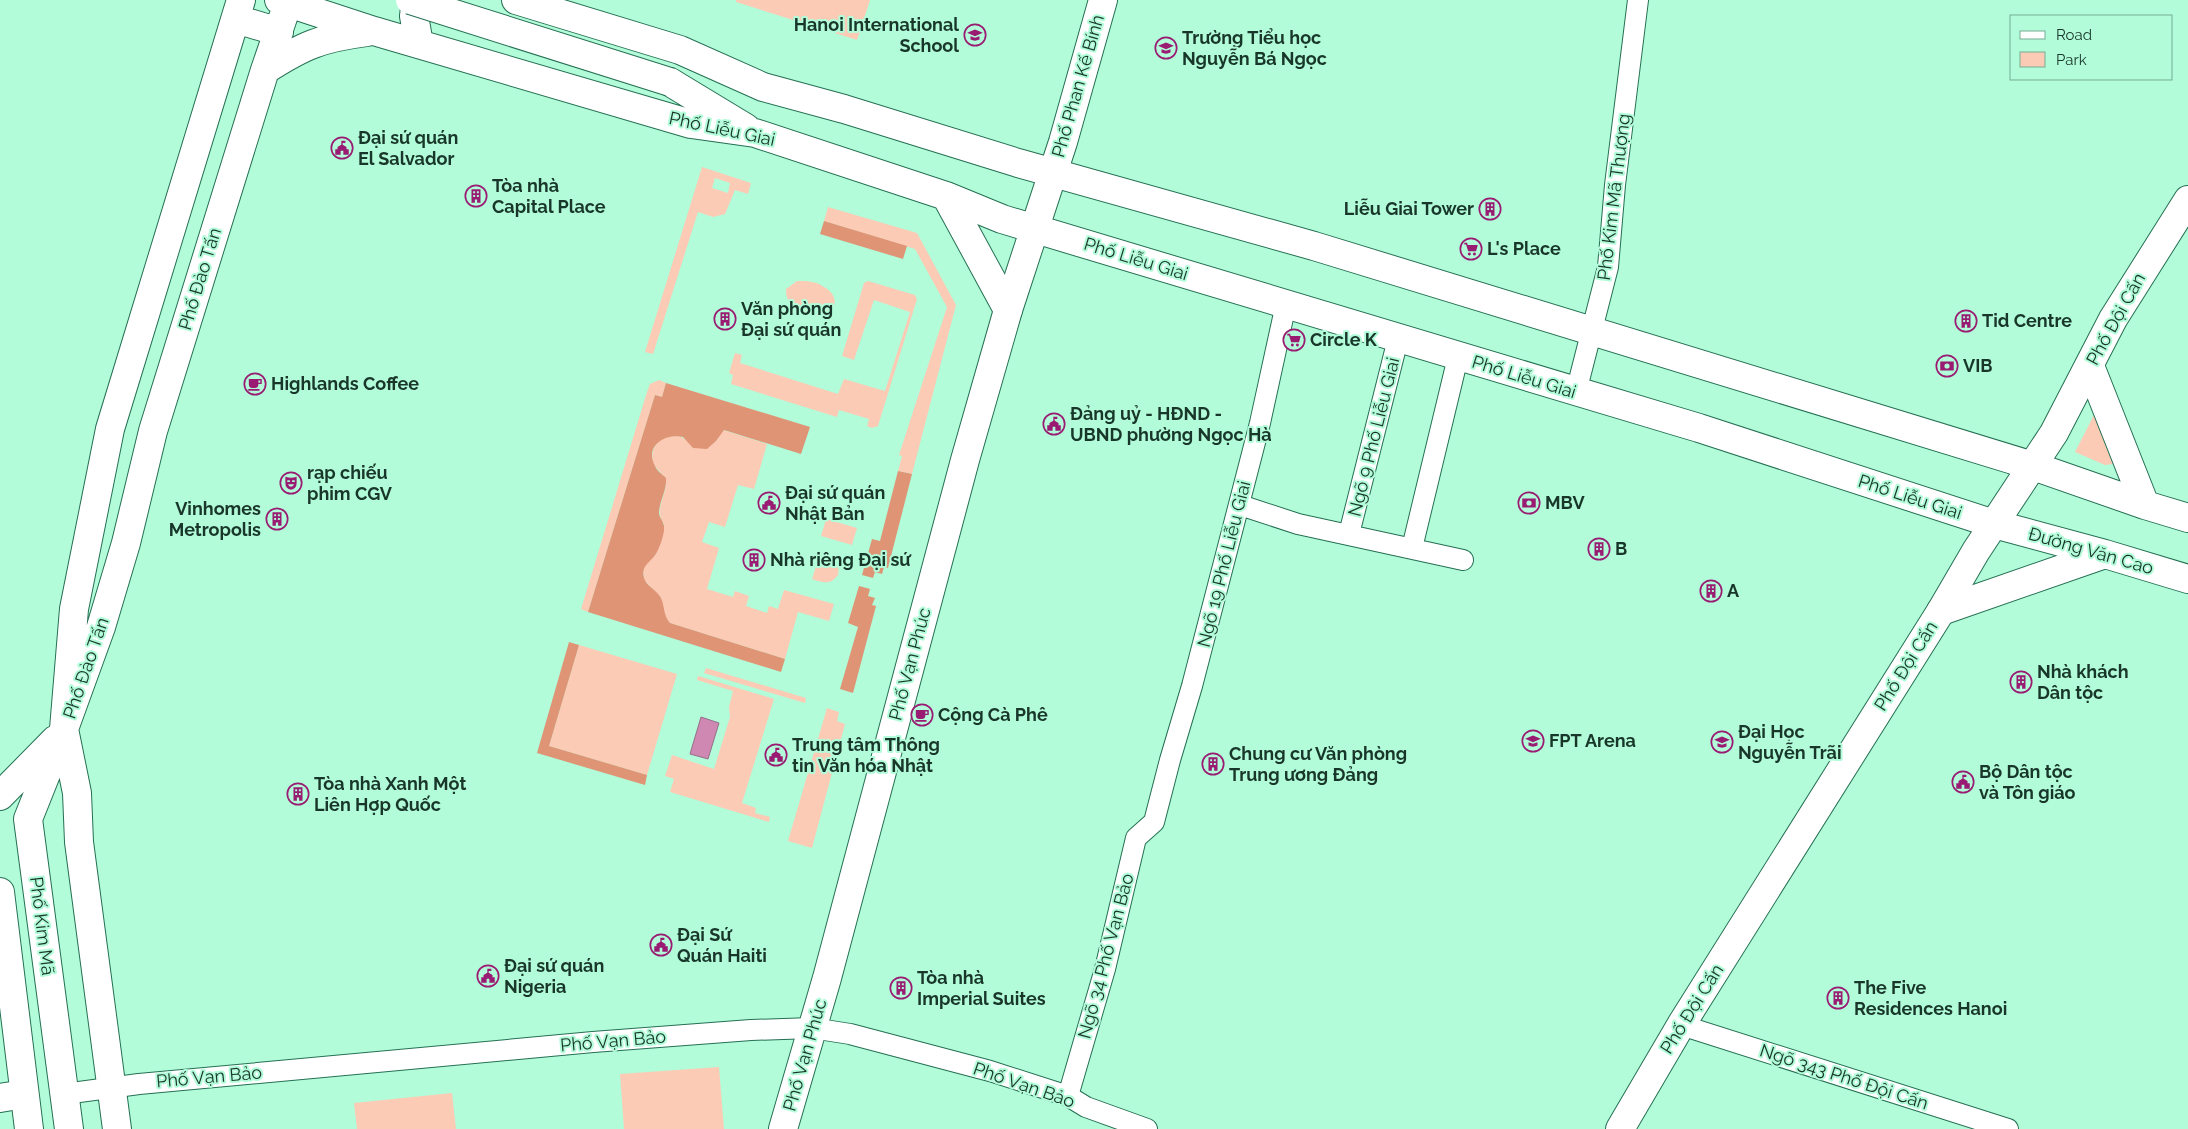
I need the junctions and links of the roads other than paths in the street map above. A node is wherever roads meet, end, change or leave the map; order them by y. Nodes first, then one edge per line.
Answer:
1 (410, 0) edge
2 (416, 0) edge
3 (516, 0) edge
4 (1103, 0) edge
5 (1638, 0) edge
6 (285, 1) edge
7 (238, 10) edge
8 (374, 31) junction
9 (279, 32) junction
10 (419, 44) junction
11 (265, 70) junction
12 (670, 82) junction
13 (762, 87) junction
14 (755, 133) junction
15 (1053, 173) junction
16 (946, 196) junction
17 (2188, 200) edge
18 (1033, 228) junction
19 (1286, 304) junction
20 (1008, 310) junction
21 (1591, 332) junction
22 (1398, 339) junction
23 (1458, 357) junction
24 (2090, 366) junction
25 (1576, 392) junction
26 (2033, 466) junction
27 (1240, 505) junction
28 (2145, 505) junction
29 (2188, 518) edge
30 (1994, 524) junction
31 (1349, 534) junction
32 (1412, 548) junction
33 (2104, 554) junction
34 (1463, 560) dead end
35 (2188, 579) edge
36 (1941, 611) junction
37 (64, 730) junction
38 (0, 796) edge
39 (1154, 822) joint
40 (0, 892) edge
41 (1681, 1025) junction
42 (812, 1028) junction
43 (111, 1087) junction
44 (64, 1094) junction
45 (12, 1096) edge
46 (1068, 1096) junction
47 (29, 1129) edge
48 (69, 1129) edge
49 (117, 1129) edge
50 (783, 1129) edge
51 (1147, 1129) edge
52 (1620, 1129) edge
53 (2008, 1129) edge

1 - 12 main road, bridge
2 - 10 main road
3 - 13 main road
4 - 15 main road, Phố Phan Kế Bính
5 - 21 street, Phố Kim Mã Thượng
6 - 8 main road, Phố Liễu Giai
6 - 9 main road, Phố Đào Tấn
7 - 9 main road
7 - 37 main road, Phố Đào Tấn
8 - 10 main road, Phố Liễu Giai
8 - 11 main road
9 - 11 main road, Phố Đào Tấn
10 - 14 main road, Phố Liễu Giai
11 - 37 main road, Phố Đào Tấn
12 - 13 main road
12 - 14 main road
13 - 15 main road
14 - 16 main road, Phố Liễu Giai
15 - 18 main road, Phố Phan Kế Bính
15 - 21 main road
16 - 18 main road, Phố Liễu Giai
16 - 20 main road
17 - 24 main road, Phố Đội Cấn
18 - 19 main road, Phố Liễu Giai
18 - 20 main road, Phố Vạn Phúc
19 - 22 main road, Phố Liễu Giai
19 - 27 street, Ngõ 19 Phố Liễu Giai
20 - 42 main road, Phố Vạn Phúc
21 - 25 street, Phố Kim Mã Thượng
21 - 26 main road
22 - 23 main road, Phố Liễu Giai
22 - 31 street, Ngõ 9 Phố Liễu Giai
23 - 25 main road, Phố Liễu Giai
23 - 32 street
24 - 26 main road, Phố Đội Cấn
24 - 28 main road
25 - 30 main road, Phố Liễu Giai
26 - 28 main road
26 - 30 main road, Phố Đội Cấn
27 - 31 street
27 - 39 street, Ngõ 19 Phố Liễu Giai
28 - 29 main road
30 - 33 main road, Đường Văn Cao
30 - 36 main road, Phố Đội Cấn
31 - 32 street
32 - 34 street
33 - 35 main road, Đường Văn Cao
33 - 36 main road
36 - 41 main road, Phố Đội Cấn
37 - 38 main road
37 - 43 main road
37 - 44 main road, Phố Kim Mã
39 - 46 street, Ngõ 34 Phố Vạn Bảo
40 - 45 main road
41 - 52 main road, Phố Đội Cấn
41 - 53 street, Ngõ 343 Phố Đội Cấn
42 - 43 street, Phố Vạn Bảo
42 - 46 street, Phố Vạn Bảo
42 - 50 main road, Phố Vạn Phúc
43 - 44 street, Phố Vạn Bảo
43 - 49 main road
44 - 48 main road, Phố Kim Mã
45 - 47 main road
46 - 51 street, Phố Vạn Bảo

